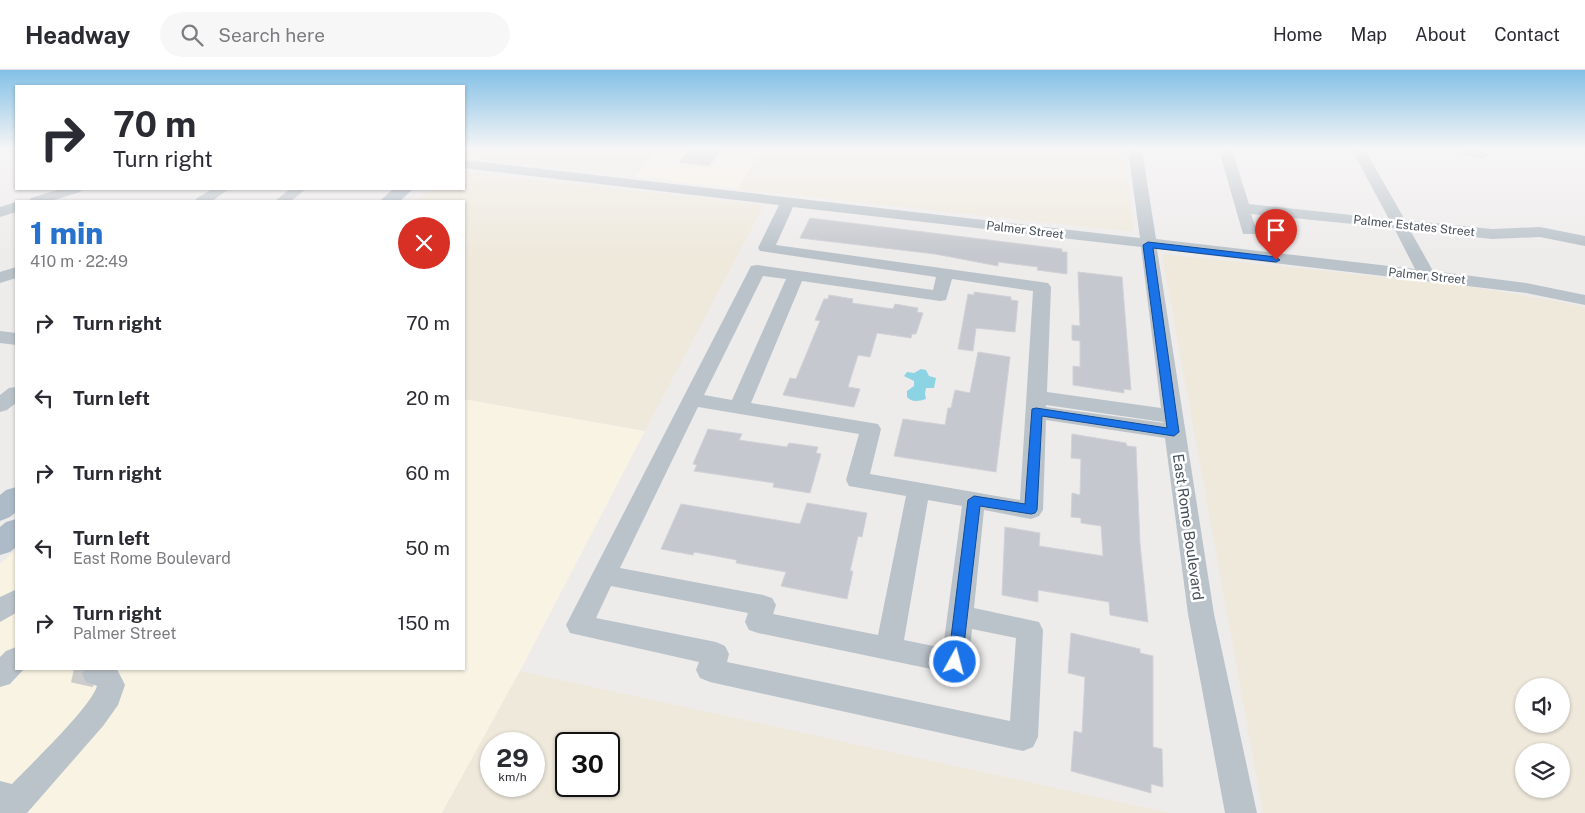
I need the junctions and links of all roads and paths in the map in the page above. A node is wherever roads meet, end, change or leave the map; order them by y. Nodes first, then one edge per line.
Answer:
1 (611, 185) edge
2 (1140, 185) edge
3 (1235, 185) edge
4 (1379, 185) edge
5 (72, 190) edge
6 (220, 190) edge
7 (298, 190) edge
8 (403, 190) edge
9 (39, 200) edge
10 (204, 200) edge
11 (283, 200) edge
12 (390, 200) edge
13 (15, 207) edge
14 (1242, 208) junction
15 (785, 209) junction
16 (0, 212) edge
17 (1401, 224) junction
18 (1249, 231) dead end
19 (1585, 241) edge
20 (1148, 245) junction
21 (15, 272) edge
22 (945, 273) junction
23 (796, 276) junction
24 (1428, 277) junction
25 (0, 278) edge
26 (1585, 300) edge
27 (0, 337) edge
28 (15, 340) edge
29 (15, 394) edge
30 (692, 400) junction
31 (1037, 404) junction
32 (0, 405) edge
33 (739, 407) junction
34 (1173, 424) junction
35 (918, 491) junction
36 (15, 498) edge
37 (974, 500) junction
38 (0, 510) edge
39 (15, 531) edge
40 (0, 544) edge
41 (605, 575) junction
42 (960, 616) junction
43 (888, 648) junction
44 (0, 653) edge
45 (15, 658) edge
46 (15, 659) edge
47 (96, 674) dead end
48 (0, 675) edge
49 (8, 803) edge
50 (1241, 813) edge

1 - 15 street, Palmer Street
2 - 20 street, East Rome Boulevard
3 - 14 street
4 - 17 street
5 - 9 street
6 - 10 street
7 - 11 street
8 - 12 main road
13 - 16 street
14 - 17 street, Palmer Estates Street
14 - 18 street
15 - 20 street, Palmer Street
15 - 22 street
17 - 19 street, Palmer Estates Street
17 - 24 street
20 - 24 street, Palmer Street
20 - 34 street, East Rome Boulevard
21 - 25 street
22 - 23 street
22 - 31 street
23 - 30 street
23 - 33 street
24 - 26 street, Palmer Street
27 - 28 street
29 - 32 street
30 - 33 street
30 - 41 street
31 - 34 street
31 - 37 street
33 - 35 street
34 - 50 street, East Rome Boulevard
35 - 37 street
35 - 43 street
36 - 38 main road
37 - 42 street
39 - 40 main road
41 - 42 street
41 - 43 street
42 - 43 street
44 - 45 street
46 - 48 street
47 - 49 street

